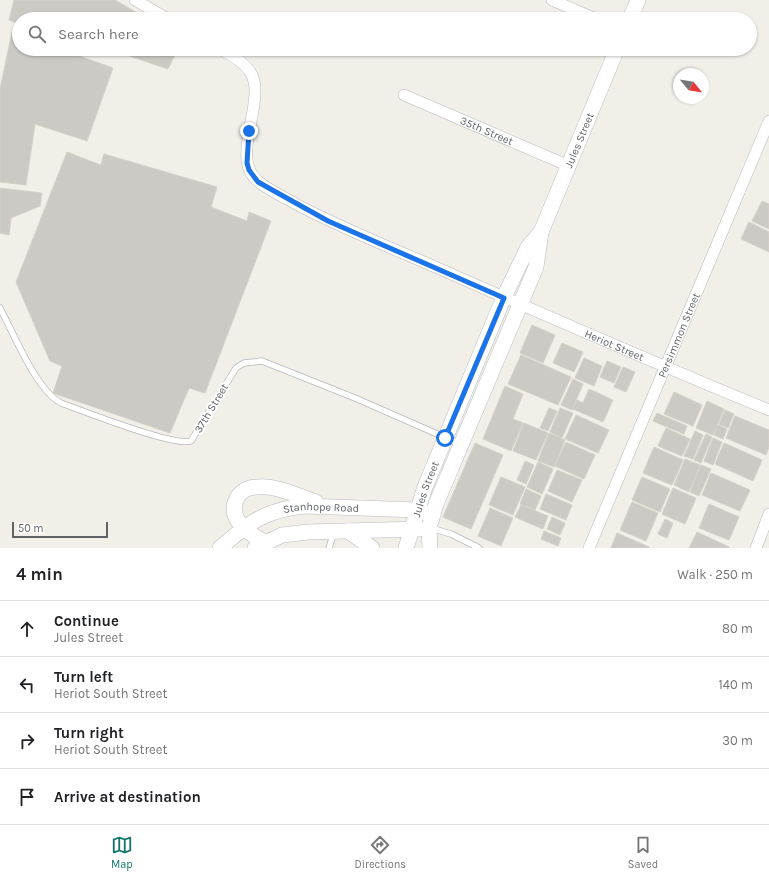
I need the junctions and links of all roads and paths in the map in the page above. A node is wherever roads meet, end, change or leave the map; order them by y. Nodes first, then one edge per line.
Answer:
1 (135, 0) edge
2 (552, 0) edge
3 (638, 0) edge
4 (156, 12) edge
5 (580, 12) edge
6 (633, 12) edge
7 (231, 56) edge
8 (614, 56) edge
9 (404, 95) dead end
10 (769, 121) edge
11 (569, 166) junction
12 (541, 232) junction
13 (504, 298) junction
14 (520, 304) junction
15 (0, 308) edge
16 (664, 367) junction
17 (769, 410) edge
18 (445, 438) junction
19 (461, 445) junction
20 (332, 507) junction
21 (417, 510) junction
22 (769, 514) edge
23 (431, 521) junction
24 (244, 528) junction
25 (411, 530) junction
26 (341, 531) junction
27 (260, 545) edge
28 (220, 548) edge
29 (329, 548) edge
30 (372, 548) edge
31 (406, 548) edge
32 (430, 548) edge
33 (479, 548) edge
34 (589, 548) edge
35 (756, 548) edge

1 - 4 street
2 - 5 street
3 - 6 main road
7 - 13 street, Heriot Street
8 - 11 main road, Jules Street
9 - 11 street, 35th Street
10 - 16 street, Persimmon Street
11 - 12 main road, Jules Street
12 - 13 main road, Jules Street
12 - 14 main road, Jules Street
13 - 14 street, Heriot Street
13 - 18 main road, Jules Street
14 - 16 street, Heriot Street
14 - 19 main road, Jules Street
15 - 18 lane, 37th Street
16 - 17 street, Heriot Street
16 - 34 street, Persimmon Street
18 - 19 lane, 37th Street
18 - 21 main road, Jules Street
19 - 23 main road, Jules Street
20 - 21 main road, Stanhope Road
20 - 24 main road, Stanhope Road
20 - 24 main road
21 - 23 main road, Stanhope Road
21 - 25 main road, Jules Street
22 - 35 street
23 - 25 main road, Stanhope Road
23 - 32 main road
23 - 33 lane
24 - 27 main road
24 - 28 main road, Stanhope Road
25 - 26 main road, Stanhope Road
25 - 31 main road, Jules Street
26 - 27 main road, Stanhope Road
26 - 29 lane
26 - 30 main road

